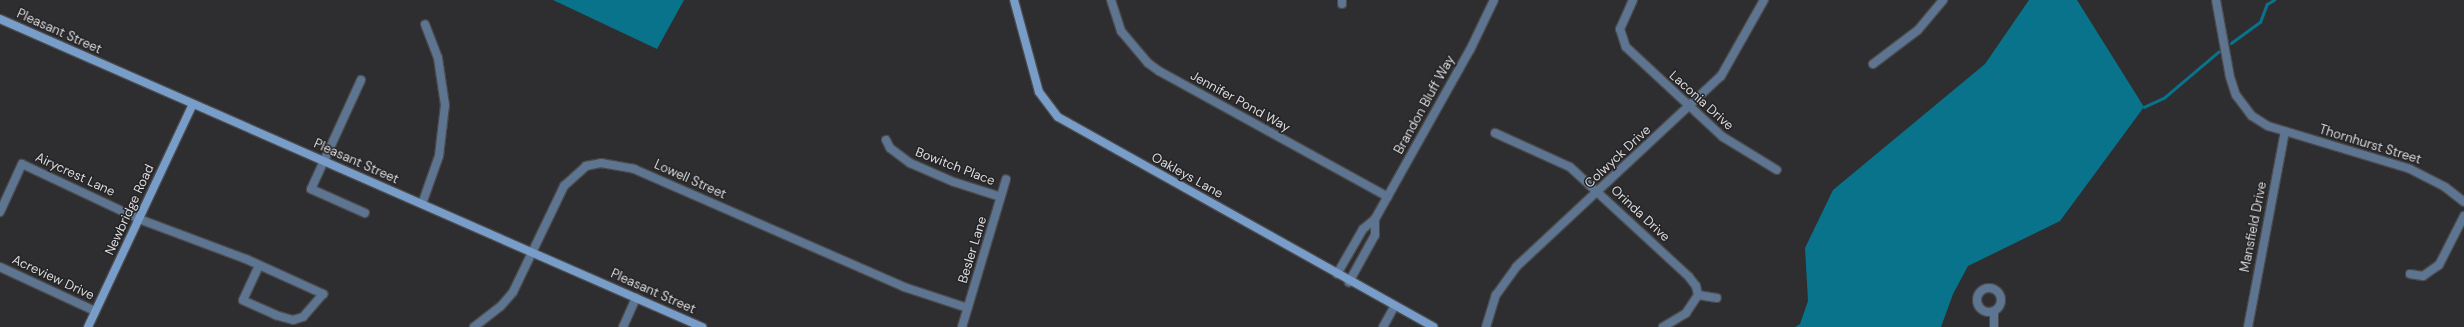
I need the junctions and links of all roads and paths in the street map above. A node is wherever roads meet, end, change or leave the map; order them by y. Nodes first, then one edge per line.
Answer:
1 (1014, 0) edge
2 (1111, 0) edge
3 (1494, 0) edge
4 (1632, 0) edge
5 (1764, 0) edge
6 (1943, 0) edge
7 (2216, 0) edge
8 (0, 19) edge
9 (425, 24) dead end
10 (1873, 64) dead end
11 (361, 80) dead end
12 (193, 104) junction
13 (1690, 108) junction
14 (2285, 131) junction
15 (1495, 133) dead end
16 (886, 140) dead end
17 (324, 161) junction
18 (1777, 170) dead end
19 (1006, 179) dead end
20 (1598, 192) junction
21 (1001, 197) junction
22 (1388, 197) junction
23 (2464, 202) edge
24 (422, 204) junction
25 (0, 212) edge
26 (365, 213) dead end
27 (2464, 216) edge
28 (139, 219) junction
29 (1375, 219) junction
30 (533, 253) junction
31 (259, 265) junction
32 (0, 267) edge
33 (1337, 274) junction
34 (2410, 274) dead end
35 (1350, 282) junction
36 (1698, 295) junction
37 (636, 298) junction
38 (1717, 298) dead end
39 (1394, 307) junction
40 (968, 308) junction
41 (96, 311) junction
42 (1994, 311) dead end
43 (88, 327) edge
44 (474, 327) edge
45 (623, 327) edge
46 (702, 327) edge
47 (962, 327) edge
48 (1383, 327) edge
49 (1433, 327) edge
50 (1486, 327) edge
51 (1663, 327) edge
52 (1994, 327) edge
53 (2248, 327) edge

1 - 33 street, Oakleys Lane
2 - 22 street, Jennifer Pond Way
3 - 22 street, Brandon Bluff Way
4 - 13 street, Laconia Drive
5 - 13 street, Colwyck Drive
6 - 10 street
7 - 14 street
8 - 12 street, Pleasant Street
9 - 24 street
11 - 17 street
12 - 17 street, Pleasant Street
12 - 28 street, Newbridge Road
13 - 18 street, Laconia Drive
13 - 20 street, Colwyck Drive
14 - 23 street, Thornhurst Street
14 - 53 street, Mansfield Drive
15 - 20 street, Orinda Drive
16 - 21 street, Bowitch Place
17 - 24 street, Pleasant Street
17 - 26 street
19 - 21 street, Besler Lane
20 - 36 street, Orinda Drive
20 - 50 street, Colwyck Drive
21 - 40 street, Besler Lane
22 - 29 street, Brandon Bluff Way
24 - 30 street, Pleasant Street
25 - 28 street, Airycrest Lane
27 - 34 street
28 - 31 street, Airycrest Lane
28 - 41 street, Newbridge Road
29 - 33 street, Brandon Bluff Way
29 - 35 street, Brandon Bluff Way
30 - 37 street, Pleasant Street
30 - 40 street, Lowell Street
30 - 44 street, Lowell Street
31 - 31 street, Airycrest Lane
32 - 41 street, Acreview Drive
33 - 35 street, Oakleys Lane
35 - 39 street, Oakleys Lane
36 - 38 street
36 - 51 street
37 - 45 street
37 - 46 street, Pleasant Street
39 - 48 street
39 - 49 street, Oakleys Lane
40 - 47 street, Besler Lane
41 - 43 street, Newbridge Road
42 - 52 street

